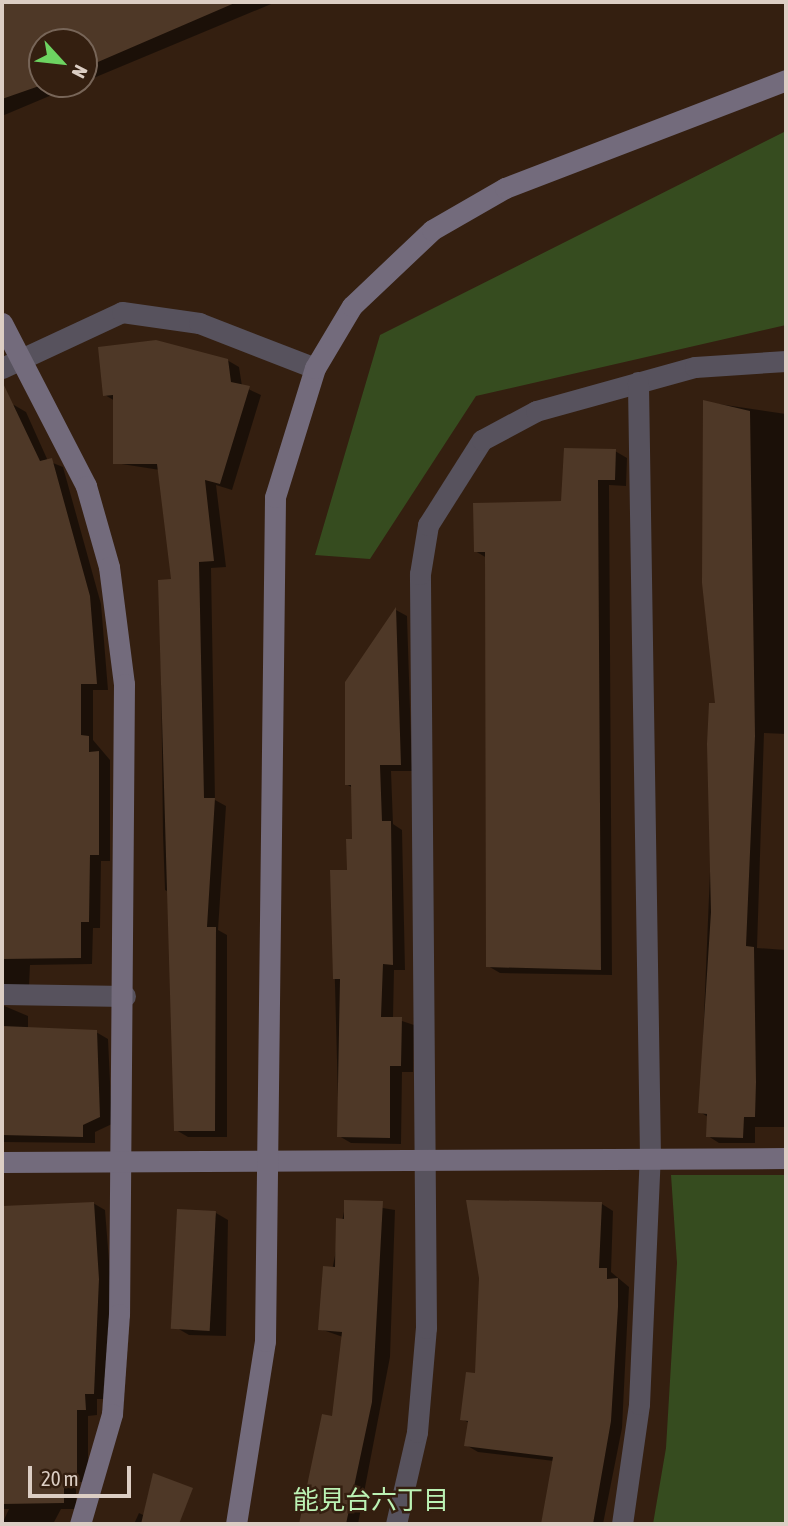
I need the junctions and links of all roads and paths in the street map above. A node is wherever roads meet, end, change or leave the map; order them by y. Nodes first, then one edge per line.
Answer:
1 (786, 80) edge
2 (2, 323) edge
3 (21, 357) junction
4 (786, 361) edge
5 (2, 368) edge
6 (315, 368) junction
7 (638, 382) junction
8 (2, 994) edge
9 (125, 996) junction
10 (425, 1155) junction
11 (650, 1157) junction
12 (786, 1158) edge
13 (123, 1160) junction
14 (2, 1162) edge
15 (267, 1162) junction
16 (80, 1524) edge
17 (236, 1524) edge
18 (396, 1524) edge
19 (622, 1524) edge

1 - 6 street
2 - 3 street
3 - 5 street
3 - 6 street
3 - 9 street
4 - 7 street
6 - 15 street
7 - 10 street
7 - 11 street
8 - 9 street
9 - 13 street
10 - 11 street
10 - 15 street
10 - 18 street
11 - 12 street
11 - 19 street
13 - 14 street
13 - 15 street
13 - 16 street
15 - 17 street

